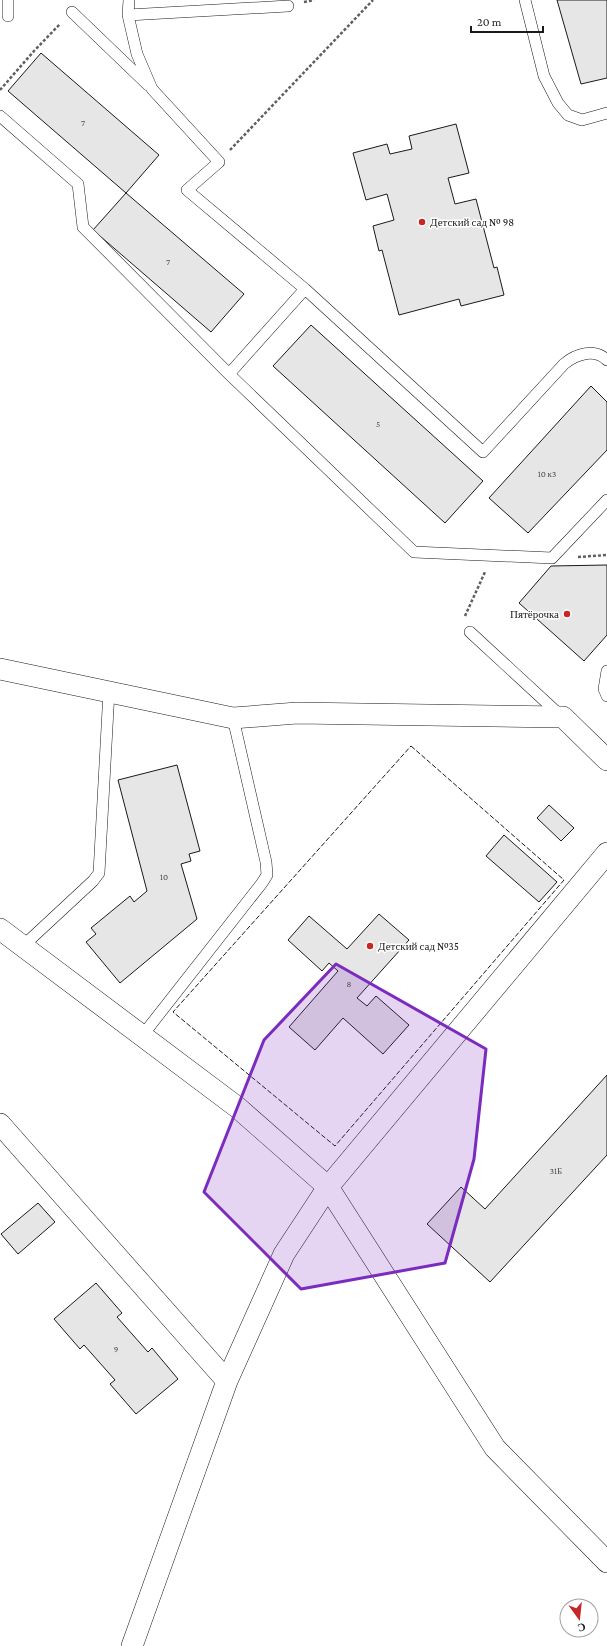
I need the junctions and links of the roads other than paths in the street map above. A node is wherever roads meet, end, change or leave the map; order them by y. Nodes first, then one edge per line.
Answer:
1 (8, 0) edge
2 (129, 0) edge
3 (525, 0) edge
4 (288, 6) dead end
5 (72, 12) road end
6 (128, 15) junction
7 (8, 16) dead end
8 (152, 88) junction
9 (607, 113) edge
10 (0, 116) edge
11 (305, 289) junction
12 (607, 360) edge
13 (229, 374) junction
14 (607, 500) edge
15 (470, 632) road end
16 (0, 669) edge
17 (607, 671) edge
18 (109, 692) junction
19 (607, 696) edge
20 (563, 717) junction
21 (233, 718) junction
22 (607, 760) edge
23 (607, 853) edge
24 (0, 929) edge
25 (23, 946) junction
26 (142, 1036) junction
27 (0, 1124) edge
28 (328, 1187) junction
29 (227, 1381) junction
30 (607, 1562) edge
31 (132, 1646) edge

1 - 7 lane
2 - 6 lane
3 - 9 lane
4 - 6 lane
5 - 8 lane
6 - 8 lane
8 - 11 lane
10 - 13 lane
11 - 12 lane
11 - 13 lane
13 - 14 lane
15 - 20 lane
16 - 18 street
17 - 19 lane
18 - 21 street
18 - 25 lane
20 - 21 street
20 - 22 street
21 - 26 lane
23 - 28 street
24 - 25 street
25 - 26 street
26 - 28 street
27 - 29 street
28 - 29 street
28 - 30 street
29 - 31 street

